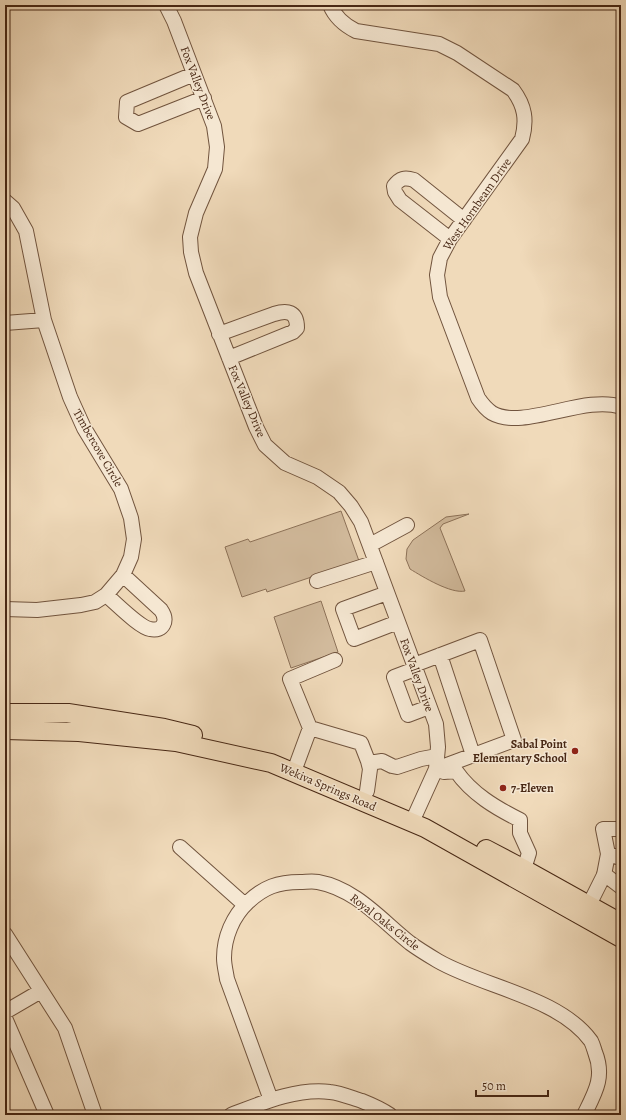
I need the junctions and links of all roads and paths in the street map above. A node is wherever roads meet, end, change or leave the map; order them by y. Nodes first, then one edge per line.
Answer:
1 (166, 5) edge
2 (330, 5) edge
3 (194, 74) junction
4 (204, 98) junction
5 (5, 201) edge
6 (464, 220) junction
7 (450, 239) junction
8 (44, 320) junction
9 (5, 323) edge
10 (220, 334) junction
11 (229, 358) junction
12 (621, 407) edge
13 (407, 525) dead end
14 (370, 545) junction
15 (376, 562) junction
16 (123, 576) junction
17 (317, 581) dead end
18 (387, 592) junction
19 (106, 595) junction
20 (5, 609) edge
21 (398, 622) junction
22 (440, 655) junction
23 (335, 660) dead end
24 (414, 667) junction
25 (429, 707) junction
26 (5, 713) edge
27 (310, 728) junction
28 (5, 730) edge
29 (473, 755) junction
30 (437, 762) junction
31 (369, 763) junction
32 (296, 766) junction
33 (367, 791) junction
34 (414, 818) junction
35 (621, 829) edge
36 (180, 847) dead end
37 (614, 856) edge
38 (524, 869) junction
39 (604, 874) junction
40 (621, 886) edge
41 (244, 905) junction
42 (589, 905) junction
43 (621, 923) edge
44 (5, 934) edge
45 (621, 938) edge
46 (41, 991) junction
47 (5, 1012) edge
48 (5, 1018) edge
49 (271, 1100) junction
50 (47, 1115) edge
51 (95, 1115) edge
52 (231, 1115) edge
53 (390, 1115) edge
54 (584, 1115) edge

1 - 3 street, Fox Valley Drive
2 - 6 street, West Hornbeam Drive
3 - 4 street, Fox Valley Drive
3 - 4 street
4 - 10 street, Fox Valley Drive
5 - 8 street, Timbercove Circle
6 - 7 street, West Hornbeam Drive
6 - 7 street
7 - 12 street, West Hornbeam Drive
8 - 9 street
8 - 16 street, Timbercove Circle
10 - 11 street, Fox Valley Drive
10 - 11 street
11 - 14 street, Fox Valley Drive
13 - 14 street
14 - 15 street, Fox Valley Drive
15 - 17 street
15 - 18 street, Fox Valley Drive
16 - 19 street, Timbercove Circle
16 - 19 street
18 - 21 street, Fox Valley Drive
18 - 21 street
19 - 20 street, Timbercove Circle
21 - 24 street, Fox Valley Drive
22 - 24 street
22 - 29 street
22 - 29 street
23 - 27 street
24 - 25 street, Fox Valley Drive
24 - 25 street
25 - 30 street, Fox Valley Drive
26 - 32 main road, Wekiva Springs Road
27 - 31 street
27 - 32 street
28 - 34 main road, Wekiva Springs Road
29 - 30 street
30 - 31 street
30 - 34 street, Fox Valley Drive
30 - 38 street
31 - 33 street
32 - 33 main road, Wekiva Springs Road
33 - 34 main road, Wekiva Springs Road
34 - 38 main road, Wekiva Springs Road
34 - 45 main road, Wekiva Springs Road
35 - 37 street
36 - 41 street
37 - 39 street
38 - 42 main road, Wekiva Springs Road
39 - 40 street
39 - 42 street
41 - 49 street, Royal Oaks Circle
41 - 54 street, Royal Oaks Circle
42 - 43 main road, Wekiva Springs Road
44 - 46 street
46 - 47 street
46 - 51 street
48 - 50 street
49 - 52 street
49 - 53 street

